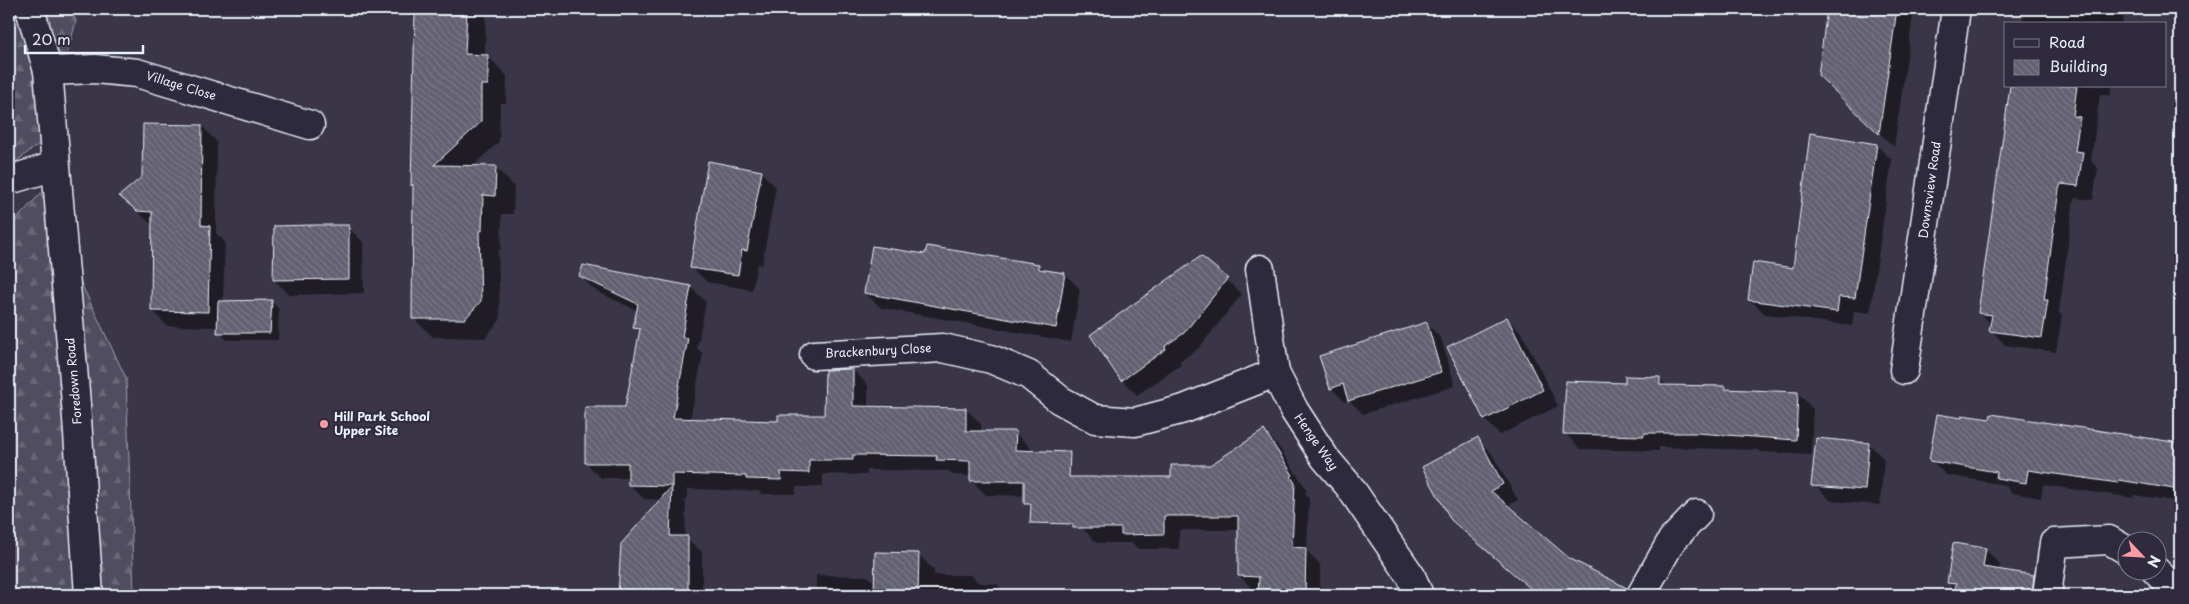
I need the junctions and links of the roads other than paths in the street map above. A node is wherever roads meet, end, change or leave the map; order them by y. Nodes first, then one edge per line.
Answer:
1 (30, 9) edge
2 (1956, 9) edge
3 (48, 71) junction
4 (310, 125) dead end
5 (55, 166) junction
6 (9, 180) edge
7 (1260, 269) dead end
8 (814, 355) dead end
9 (1904, 370) dead end
10 (1275, 372) junction
11 (1697, 514) dead end
12 (2116, 544) edge
13 (2166, 580) edge
14 (89, 595) edge
15 (1419, 595) edge
16 (1641, 595) edge
17 (2047, 595) edge
18 (2180, 595) edge

1 - 3 street, Foredown Road
2 - 9 street, Downsview Road
3 - 4 street, Village Close
3 - 5 street, Foredown Road
5 - 6 street
5 - 14 street, Foredown Road
7 - 10 street, Henge Way
8 - 10 street, Brackenbury Close
10 - 15 street, Henge Way
11 - 16 street
12 - 17 street
13 - 18 street

